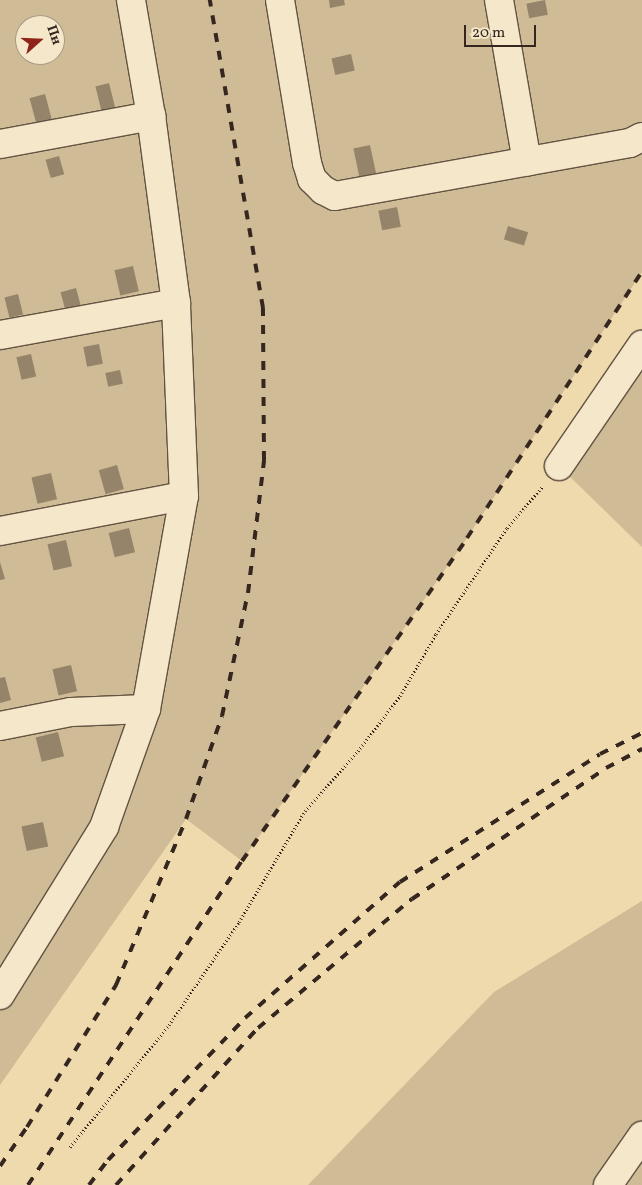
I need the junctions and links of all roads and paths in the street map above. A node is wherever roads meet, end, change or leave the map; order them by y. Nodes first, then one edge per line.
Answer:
1 (132, 0) edge
2 (280, 0) edge
3 (499, 0) edge
4 (151, 116) junction
5 (642, 137) edge
6 (0, 144) edge
7 (527, 162) junction
8 (176, 303) junction
9 (0, 336) edge
10 (642, 345) edge
11 (559, 466) joint
12 (184, 496) junction
13 (0, 531) edge
14 (146, 708) junction
15 (0, 726) edge
16 (0, 995) edge
17 (642, 1136) edge
18 (70, 1147) dead end
19 (608, 1185) edge

1 - 4 street
2 - 7 street
3 - 7 street
4 - 6 street
4 - 8 street
5 - 7 street
8 - 9 street
8 - 12 street
10 - 11 street
11 - 18 path
12 - 13 street
12 - 14 street
14 - 15 street
14 - 16 street
17 - 19 street

